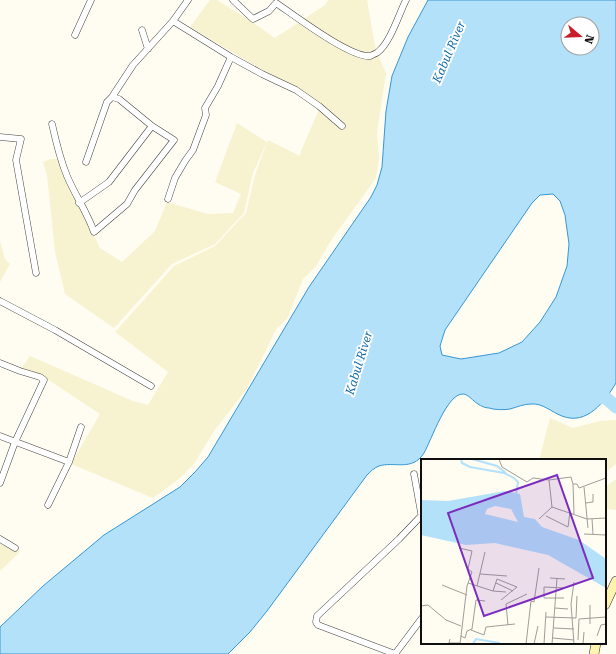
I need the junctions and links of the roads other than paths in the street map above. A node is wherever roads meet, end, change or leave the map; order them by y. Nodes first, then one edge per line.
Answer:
1 (91, 0) edge
2 (188, 0) edge
3 (233, 0) edge
4 (406, 0) edge
5 (173, 21) junction
6 (142, 30) dead end
7 (74, 36) dead end
8 (148, 49) junction
9 (231, 57) junction
10 (112, 97) junction
11 (52, 124) dead end
12 (152, 126) junction
13 (342, 126) dead end
14 (0, 138) edge
15 (86, 162) dead end
16 (168, 199) dead end
17 (79, 203) junction
18 (36, 273) dead end
19 (0, 301) edge
20 (0, 363) edge
21 (151, 386) dead end
22 (81, 427) dead end
23 (0, 436) edge
24 (15, 442) junction
25 (69, 462) junction
26 (414, 474) dead end
27 (0, 483) edge
28 (48, 505) dead end
29 (421, 517) edge
30 (0, 539) edge
31 (15, 548) dead end
32 (616, 581) edge
33 (606, 601) edge
34 (421, 619) edge
35 (596, 644) edge
36 (395, 654) edge
37 (594, 654) edge

1 - 7 street
2 - 5 street
3 - 4 street
5 - 8 street
5 - 9 street
6 - 8 street
8 - 10 street
9 - 13 street
9 - 16 street
10 - 12 street
10 - 15 street
11 - 17 street
12 - 17 street
12 - 17 street
14 - 18 street
19 - 21 street
20 - 24 street
22 - 25 street
23 - 24 street
24 - 25 street
24 - 27 street
25 - 28 street
26 - 29 street
29 - 36 street
30 - 31 street
32 - 33 street
34 - 36 street
35 - 37 street

